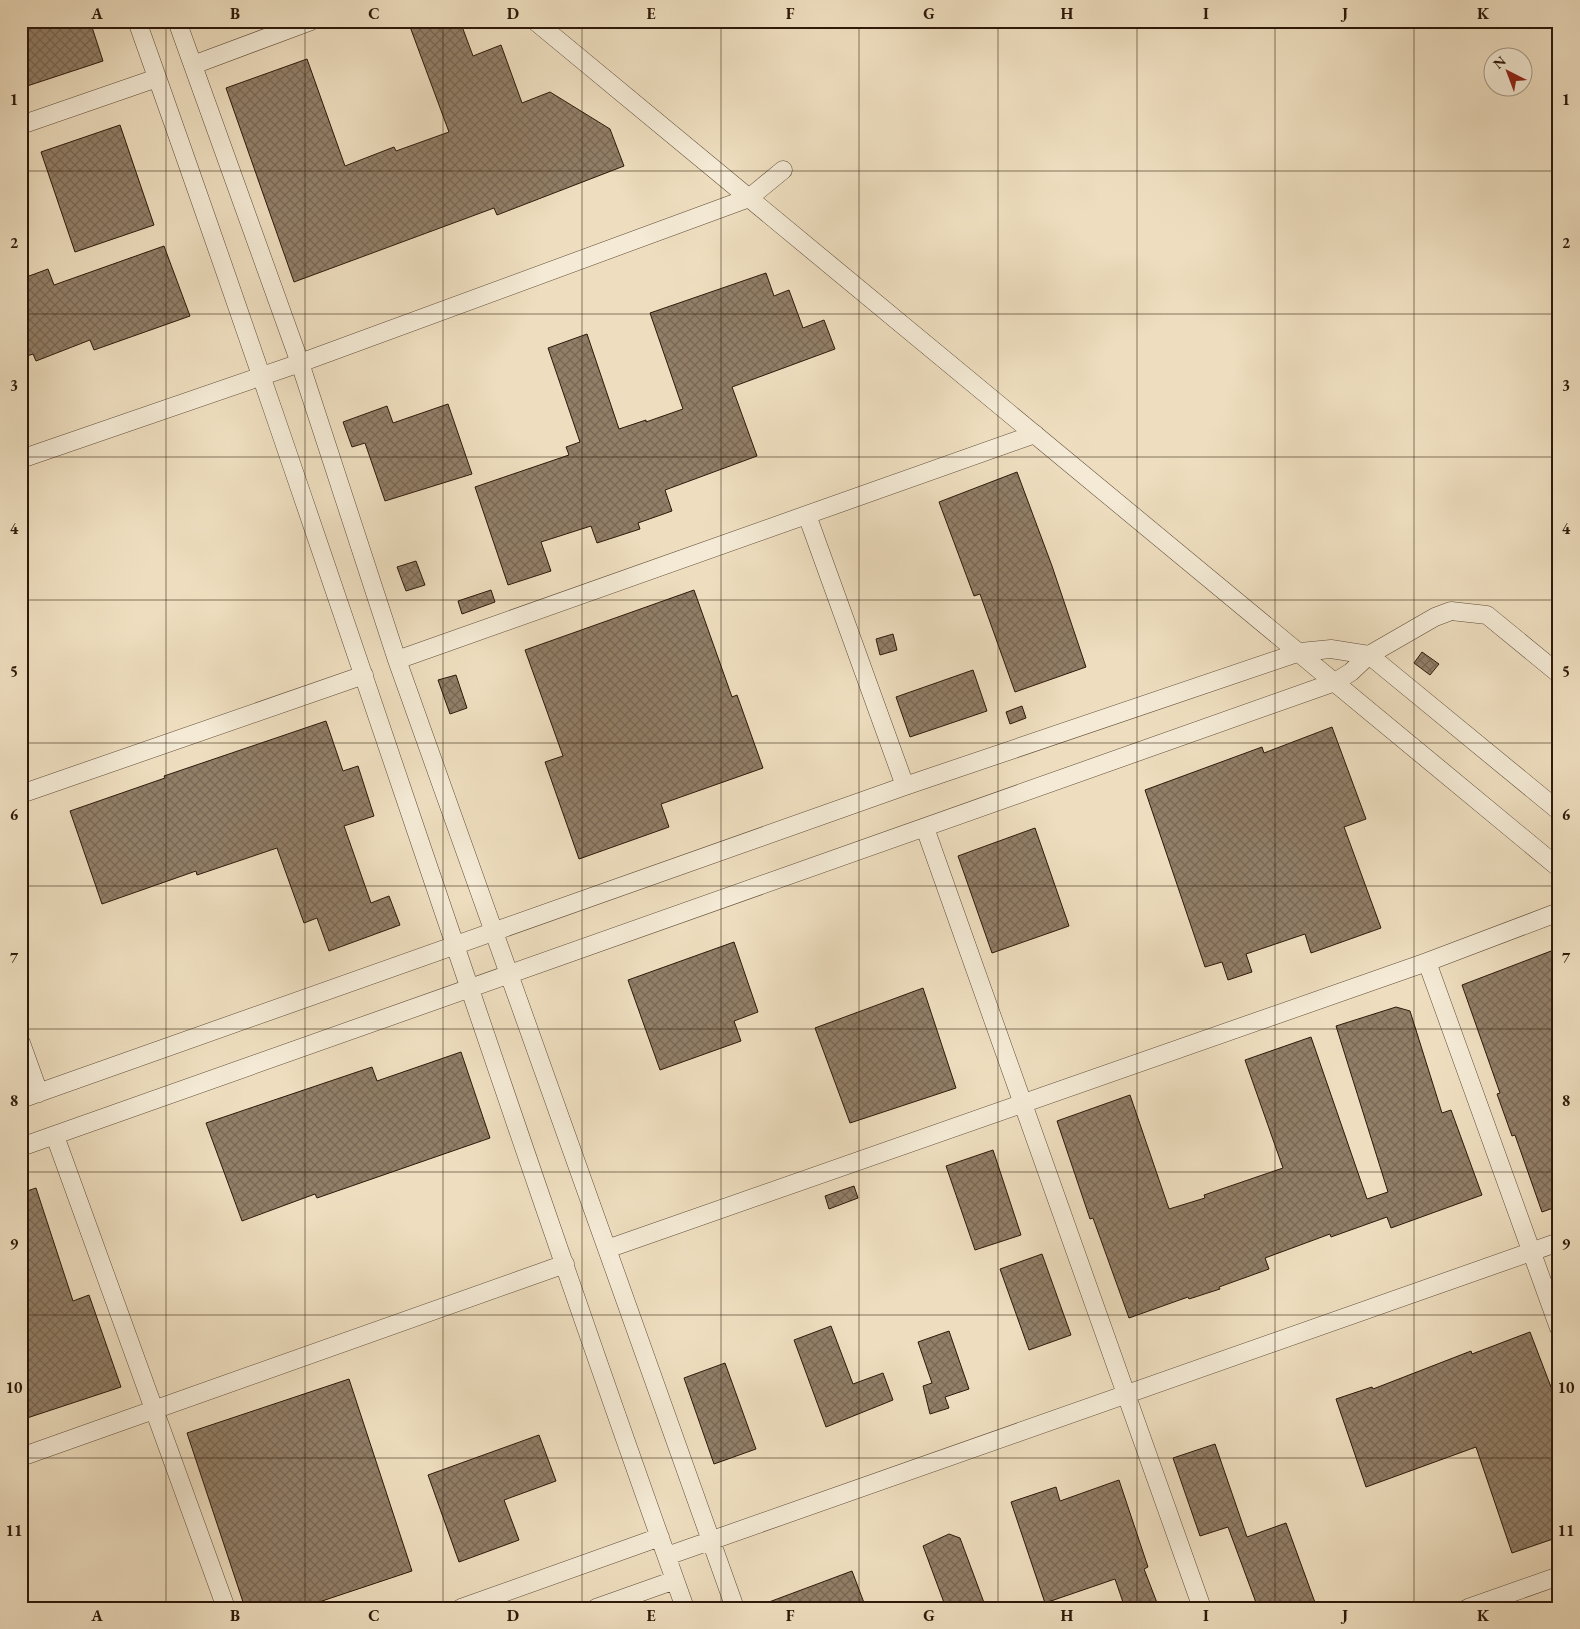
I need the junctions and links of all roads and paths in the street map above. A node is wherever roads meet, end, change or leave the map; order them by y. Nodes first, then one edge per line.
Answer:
1 (137, 21) edge
2 (177, 21) edge
3 (311, 21) edge
4 (535, 21) edge
5 (192, 65) junction
6 (157, 78) junction
7 (21, 125) edge
8 (783, 170) dead end
9 (749, 198) junction
10 (300, 363) junction
11 (260, 376) junction
12 (1035, 434) junction
13 (21, 459) edge
14 (807, 515) junction
15 (1300, 652) junction
16 (1369, 655) junction
17 (397, 660) junction
18 (1559, 674) edge
19 (364, 675) junction
20 (1335, 682) junction
21 (905, 786) junction
22 (21, 794) edge
23 (1559, 811) edge
24 (925, 828) junction
25 (1559, 868) edge
26 (1559, 912) edge
27 (494, 932) junction
28 (454, 946) junction
29 (1427, 962) junction
30 (509, 974) junction
31 (469, 989) junction
32 (21, 1043) edge
33 (39, 1093) junction
34 (21, 1100) edge
35 (1023, 1103) junction
36 (55, 1136) junction
37 (21, 1147) edge
38 (1559, 1242) edge
39 (607, 1249) junction
40 (1531, 1251) junction
41 (565, 1264) junction
42 (1559, 1328) edge
43 (1126, 1394) junction
44 (154, 1410) junction
45 (21, 1457) edge
46 (660, 1537) junction
47 (711, 1540) junction
48 (667, 1556) junction
49 (1559, 1576) edge
50 (675, 1580) junction
51 (226, 1608) edge
52 (461, 1608) edge
53 (596, 1608) edge
54 (685, 1608) edge
55 (735, 1608) edge
56 (1202, 1608) edge
57 (1468, 1608) edge

1 - 6 street
2 - 5 street
3 - 5 street
4 - 9 street
5 - 10 street
6 - 7 street
6 - 11 street
8 - 9 street
9 - 10 street
9 - 12 street
10 - 11 street
10 - 17 street
11 - 13 street
11 - 19 street
12 - 14 street
12 - 15 street
14 - 17 street
14 - 21 street
15 - 16 street
15 - 20 street
15 - 21 street
16 - 18 street
16 - 20 street
16 - 23 street
17 - 27 street
19 - 22 street
19 - 28 street
20 - 24 street
20 - 25 street
21 - 27 street
24 - 30 street
24 - 35 street
26 - 29 street
27 - 28 street
27 - 30 street
28 - 31 street
28 - 33 street
29 - 35 street
29 - 40 street
30 - 31 street
30 - 39 street
31 - 36 street
31 - 41 street
32 - 33 street
33 - 34 street
35 - 39 street
35 - 43 street
36 - 37 street
36 - 44 street
38 - 40 street
39 - 47 street
40 - 42 street
40 - 43 street
41 - 44 street
41 - 46 street
43 - 47 street
43 - 56 street
44 - 45 street
44 - 51 street
46 - 48 street
46 - 52 street
47 - 48 street
47 - 55 street
48 - 50 street
49 - 57 street
50 - 53 street
50 - 54 street

